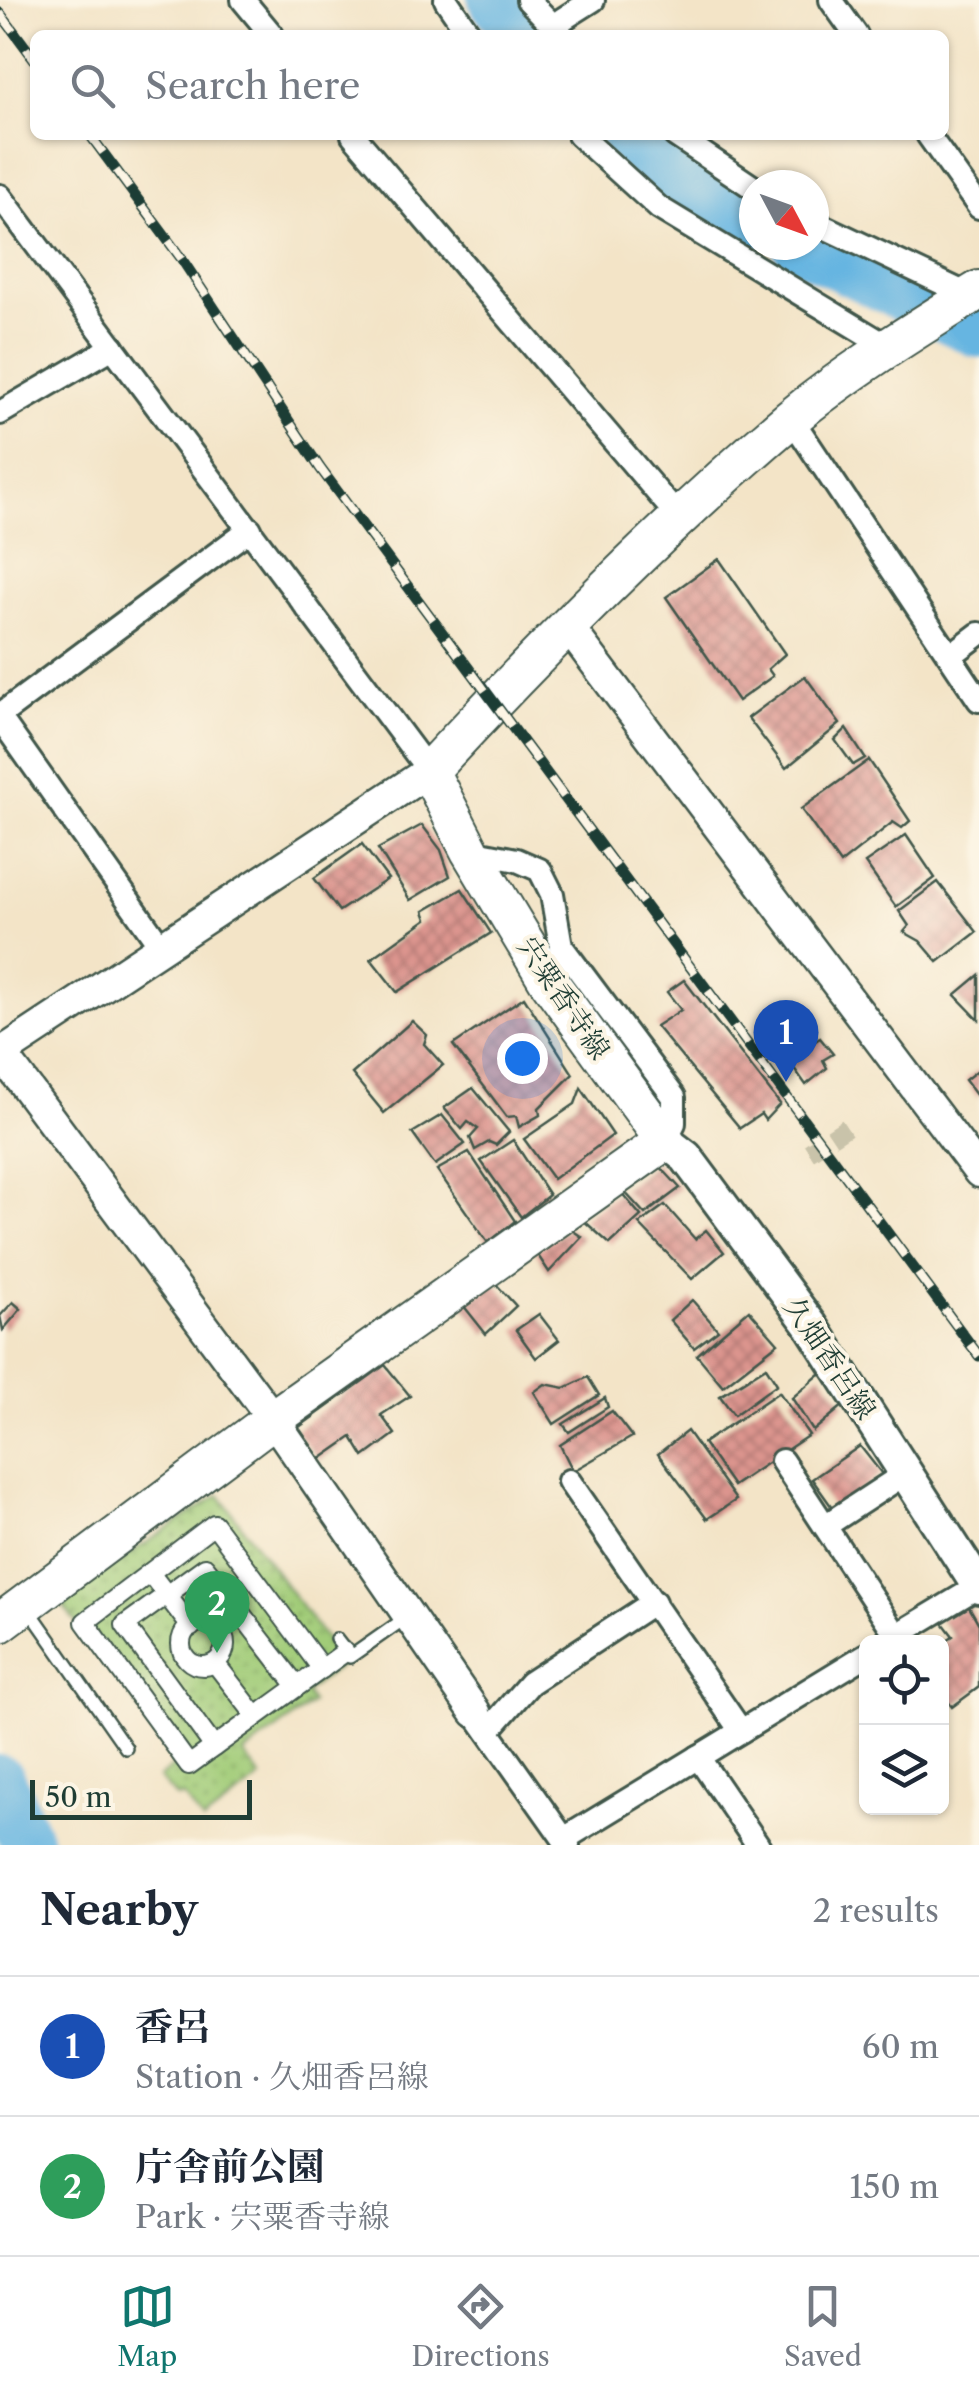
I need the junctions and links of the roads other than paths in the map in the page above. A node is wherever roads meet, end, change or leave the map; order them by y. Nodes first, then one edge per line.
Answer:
1 (244, 0) edge
2 (446, 0) edge
3 (528, 0) edge
4 (592, 0) edge
5 (831, 0) edge
6 (562, 27) edge
7 (268, 30) edge
8 (467, 30) edge
9 (852, 30) edge
10 (356, 140) edge
11 (584, 140) edge
12 (682, 140) edge
13 (932, 140) edge
14 (739, 178) edge
15 (0, 196) edge
16 (979, 207) edge
17 (829, 229) edge
18 (975, 293) edge
19 (901, 340) junction
20 (113, 348) junction
21 (0, 413) edge
22 (791, 418) junction
23 (682, 520) junction
24 (250, 530) junction
25 (569, 628) junction
26 (979, 634) edge
27 (950, 656) junction
28 (979, 700) edge
29 (0, 716) edge
30 (429, 770) junction
31 (162, 948) junction
32 (0, 1053) edge
33 (665, 1141) junction
34 (979, 1172) edge
35 (273, 1419) junction
36 (782, 1461) dead end
37 (906, 1473) junction
38 (569, 1481) dead end
39 (824, 1526) junction
40 (150, 1572) junction
41 (979, 1586) edge
42 (167, 1594) junction
43 (654, 1602) junction
44 (240, 1612) junction
45 (12, 1614) edge
46 (407, 1617) junction
47 (191, 1627) junction
48 (221, 1630) junction
49 (889, 1635) edge
50 (898, 1635) edge
51 (340, 1646) joint
52 (184, 1655) junction
53 (859, 1658) edge
54 (215, 1663) junction
55 (322, 1669) junction
56 (160, 1674) junction
57 (298, 1686) junction
58 (256, 1716) junction
59 (481, 1721) junction
60 (741, 1731) junction
61 (214, 1747) junction
62 (126, 1748) dead end
63 (698, 1758) junction
64 (566, 1842) edge
65 (758, 1845) edge

1 - 7 street
2 - 8 street
3 - 6 street
4 - 6 street
5 - 9 street
10 - 23 street
11 - 19 street
12 - 14 street
13 - 16 street
15 - 20 street
17 - 18 street
18 - 19 main road
19 - 22 main road
20 - 21 street
20 - 24 street
22 - 23 main road
22 - 27 street
23 - 25 main road
24 - 29 street
24 - 30 street
25 - 30 main road
25 - 34 street
26 - 27 street
27 - 28 street
29 - 31 street
30 - 31 street
30 - 33 main road, 宍粟香寺線
31 - 32 street
32 - 35 street
33 - 35 main road
33 - 37 main road, 久畑香呂線
35 - 45 main road
35 - 46 street
36 - 39 street
37 - 39 street
37 - 41 main road, 久畑香呂線
38 - 43 street
39 - 49 street
40 - 42 street
40 - 55 street
40 - 61 street
41 - 50 street
42 - 44 street
42 - 47 street
42 - 56 street
43 - 59 street
43 - 60 street
44 - 48 street
44 - 57 street
45 - 62 lane
46 - 51 lane
46 - 59 street
47 - 48 street
47 - 52 street
48 - 54 street
51 - 55 street
52 - 54 street
52 - 56 street
53 - 60 street
54 - 58 street
55 - 57 street
56 - 61 street
57 - 58 street
58 - 61 street
59 - 64 street
60 - 63 street
63 - 64 street
63 - 65 street

